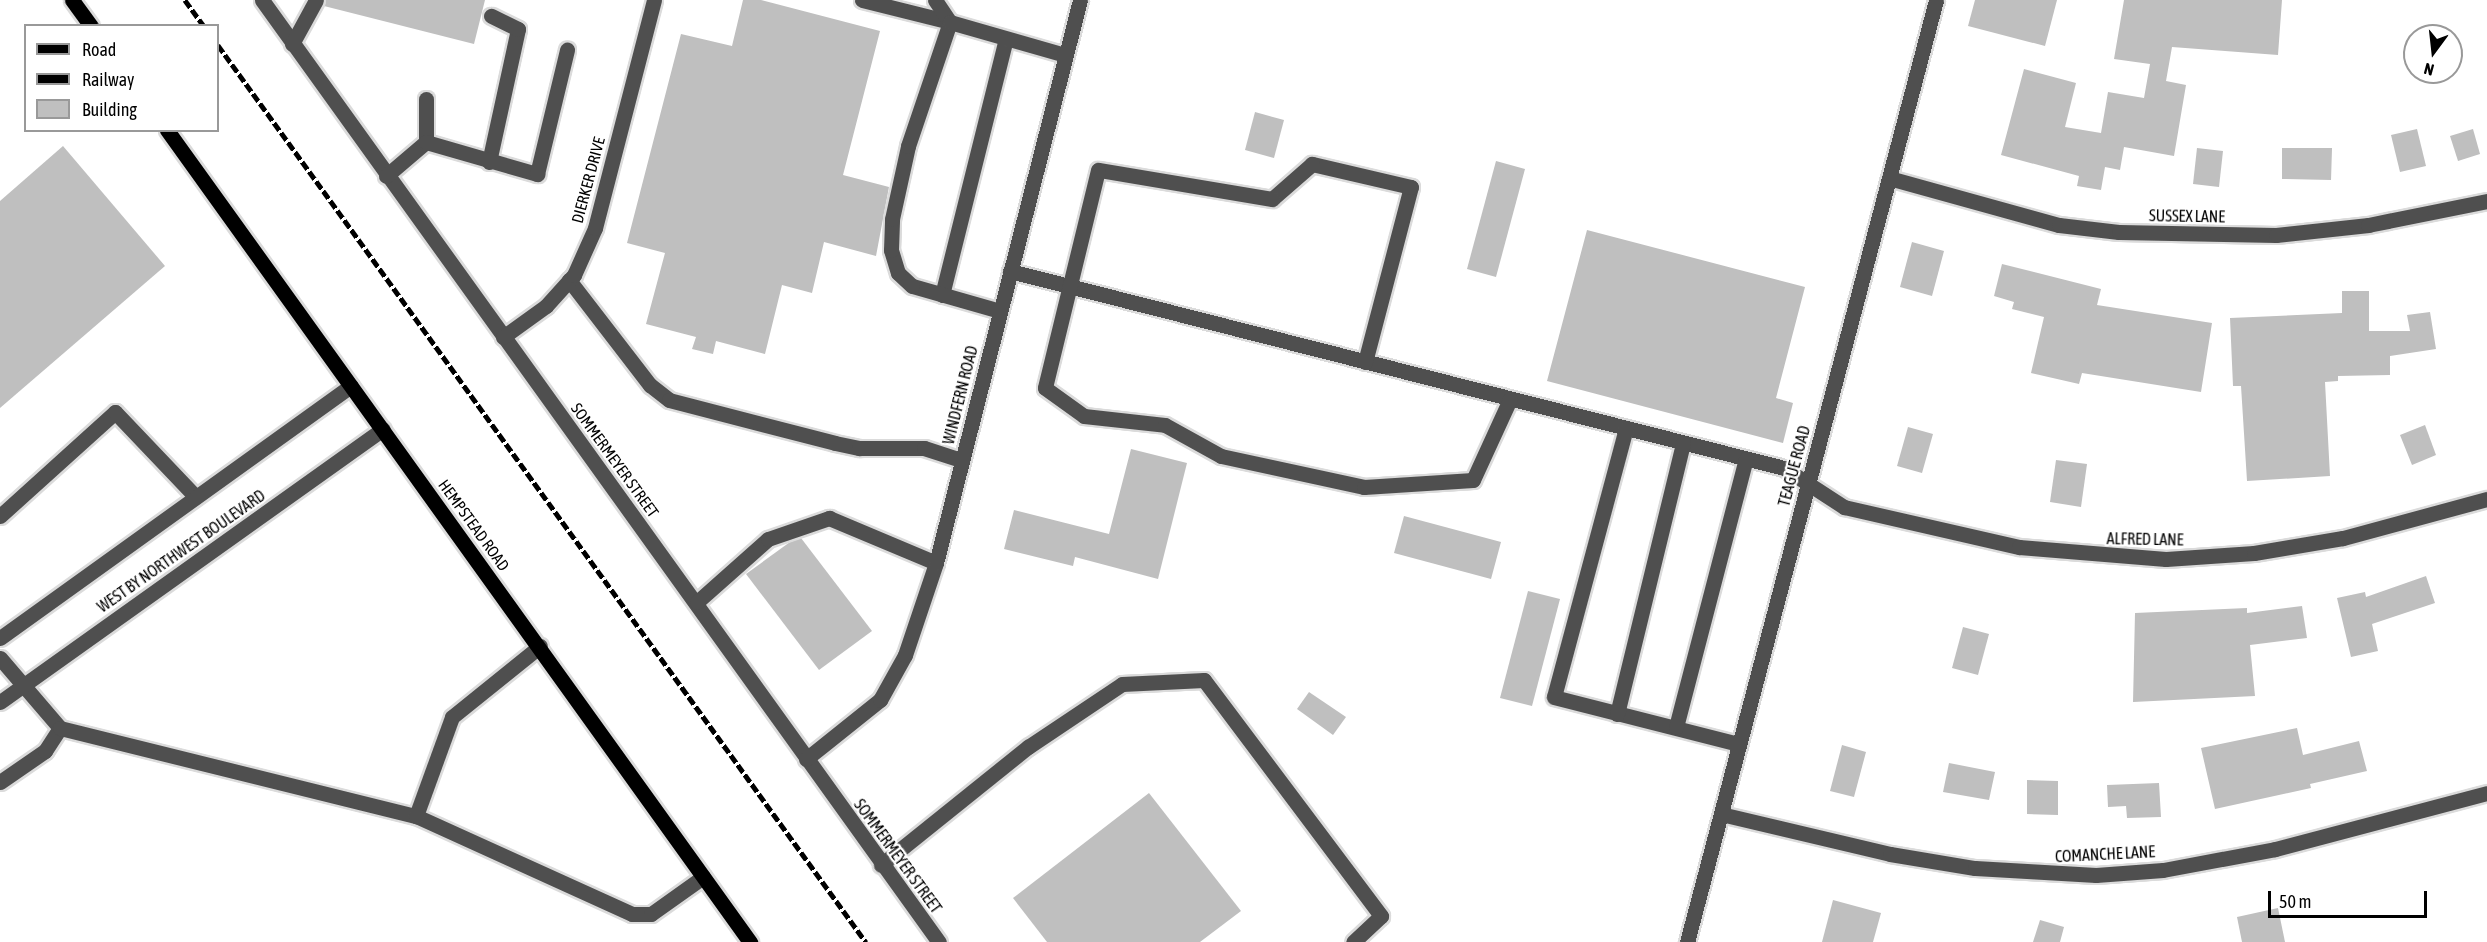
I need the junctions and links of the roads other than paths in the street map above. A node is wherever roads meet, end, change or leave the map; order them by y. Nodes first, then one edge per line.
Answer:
1 (72, 0) edge
2 (262, 0) edge
3 (316, 0) edge
4 (654, 0) edge
5 (862, 0) edge
6 (935, 0) edge
7 (1080, 0) edge
8 (1936, 0) edge
9 (491, 16) dead end
10 (950, 22) junction
11 (90, 24) edge
12 (1006, 39) junction
13 (292, 44) junction
14 (567, 50) dead end
15 (1065, 56) junction
16 (426, 99) dead end
17 (168, 132) edge
18 (426, 142) junction
19 (489, 162) junction
20 (386, 176) junction
21 (1889, 178) junction
22 (2487, 201) edge
23 (1010, 271) junction
24 (569, 280) junction
25 (1070, 287) junction
26 (942, 295) junction
27 (1000, 310) junction
28 (503, 337) junction
29 (1365, 362) junction
30 (351, 386) junction
31 (1510, 399) junction
32 (1626, 428) junction
33 (383, 429) junction
34 (1683, 443) junction
35 (1746, 459) junction
36 (962, 460) junction
37 (1808, 485) junction
38 (196, 497) junction
39 (2487, 499) edge
40 (0, 516) edge
41 (936, 563) junction
42 (696, 602) junction
43 (0, 638) edge
44 (540, 646) junction
45 (0, 658) edge
46 (23, 685) junction
47 (0, 702) edge
48 (1617, 714) junction
49 (1676, 727) junction
50 (60, 728) junction
51 (1739, 744) junction
52 (806, 759) junction
53 (0, 782) edge
54 (2487, 793) edge
55 (1721, 814) junction
56 (416, 816) junction
57 (881, 865) junction
58 (703, 877) junction
59 (750, 942) edge
60 (939, 942) edge
61 (1353, 942) edge
62 (1687, 942) edge

1 - 11 main road
2 - 13 street, SOMMERMEYER STREET
3 - 13 street
4 - 24 street, DIERKER DRIVE
5 - 10 street
6 - 10 street
7 - 15 street, WINDFERN ROAD
8 - 21 street, TEAGUE ROAD
9 - 19 street
10 - 12 street
10 - 26 street
12 - 15 street
12 - 26 street
13 - 20 street, SOMMERMEYER STREET
14 - 19 street
15 - 23 street, WINDFERN ROAD
16 - 18 street
17 - 30 main road, HEMPSTEAD ROAD
18 - 19 street
18 - 20 street
20 - 28 street, SOMMERMEYER STREET
21 - 22 street, SUSSEX LANE
21 - 37 street, TEAGUE ROAD
23 - 25 street, ALFRED LANE
23 - 27 street, WINDFERN ROAD
24 - 28 street, DIERKER DRIVE
24 - 36 street
25 - 29 street, ALFRED LANE
25 - 29 street
25 - 31 street
26 - 27 street
27 - 36 street, WINDFERN ROAD
28 - 42 street, SOMMERMEYER STREET
29 - 31 street, ALFRED LANE
30 - 33 main road, HEMPSTEAD ROAD
30 - 38 street, WEST BY NORTHWEST BOULEVARD
31 - 32 street, ALFRED LANE
32 - 34 street, ALFRED LANE
32 - 48 street
33 - 44 main road, HEMPSTEAD ROAD
33 - 46 street, WEST BY NORTHWEST BOULEVARD
34 - 35 street, ALFRED LANE
34 - 48 street
35 - 37 street, ALFRED LANE
35 - 49 street
36 - 41 street, WINDFERN ROAD
37 - 39 street, ALFRED LANE
37 - 51 street, TEAGUE ROAD
38 - 40 street
38 - 43 street, WEST BY NORTHWEST BOULEVARD
41 - 42 street
41 - 52 street, WINDFERN ROAD
42 - 52 street, SOMMERMEYER STREET
44 - 56 street
44 - 58 main road, HEMPSTEAD ROAD
45 - 46 street
46 - 47 street, WEST BY NORTHWEST BOULEVARD
46 - 50 street
48 - 49 street
49 - 51 street
50 - 53 street
50 - 56 street
51 - 55 street, TEAGUE ROAD
52 - 57 street, SOMMERMEYER STREET
54 - 55 street, COMANCHE LANE
55 - 62 street, TEAGUE ROAD
56 - 58 street
57 - 60 street, SOMMERMEYER STREET
57 - 61 street
58 - 59 main road, HEMPSTEAD ROAD

